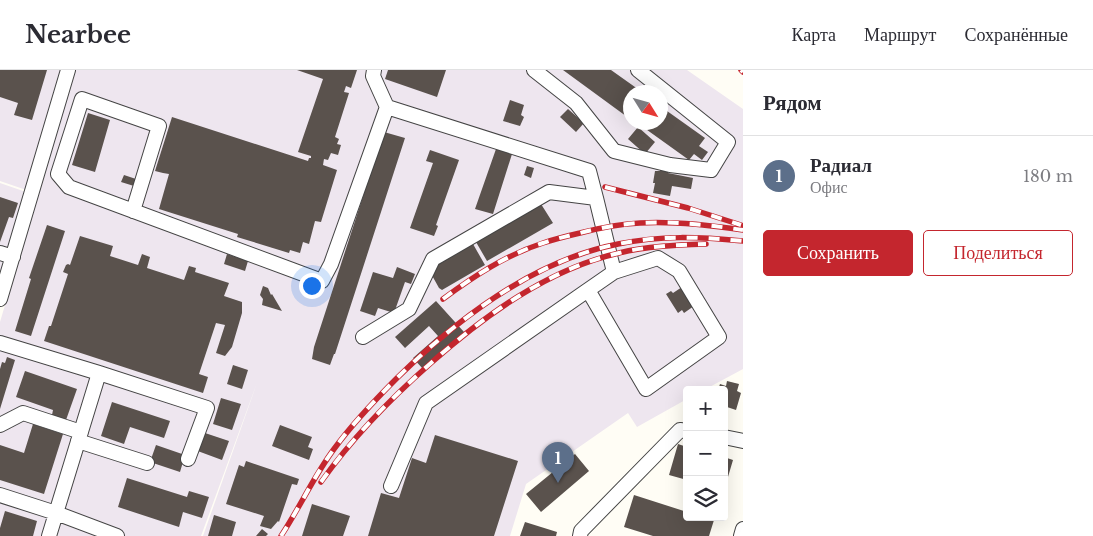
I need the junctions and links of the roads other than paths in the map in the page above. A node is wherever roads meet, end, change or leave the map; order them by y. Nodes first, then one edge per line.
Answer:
1 (68, 70) edge
2 (374, 70) edge
3 (534, 70) edge
4 (638, 70) edge
5 (386, 108) junction
6 (596, 198) junction
7 (133, 211) junction
8 (6, 255) edge
9 (614, 272) junction
10 (588, 290) junction
11 (0, 300) edge
12 (362, 337) dead end
13 (0, 344) edge
14 (99, 373) junction
15 (0, 425) edge
16 (683, 430) edge
17 (79, 436) junction
18 (728, 438) edge
19 (743, 441) edge
20 (188, 459) dead end
21 (147, 464) dead end
22 (391, 486) dead end
23 (0, 495) edge
24 (56, 513) junction
25 (743, 529) edge
26 (49, 536) edge
27 (116, 536) edge
28 (580, 536) edge
29 (741, 536) edge

1 - 8 street
2 - 5 street
3 - 4 street
5 - 6 street
5 - 7 street
6 - 9 street
6 - 12 street
7 - 7 street
8 - 11 street
9 - 10 street
9 - 10 street
10 - 22 street
13 - 14 street
14 - 17 street
14 - 20 street
15 - 17 street
16 - 28 street
17 - 21 street
17 - 24 street
18 - 19 street
23 - 24 street
24 - 26 street
24 - 27 street
25 - 29 street

